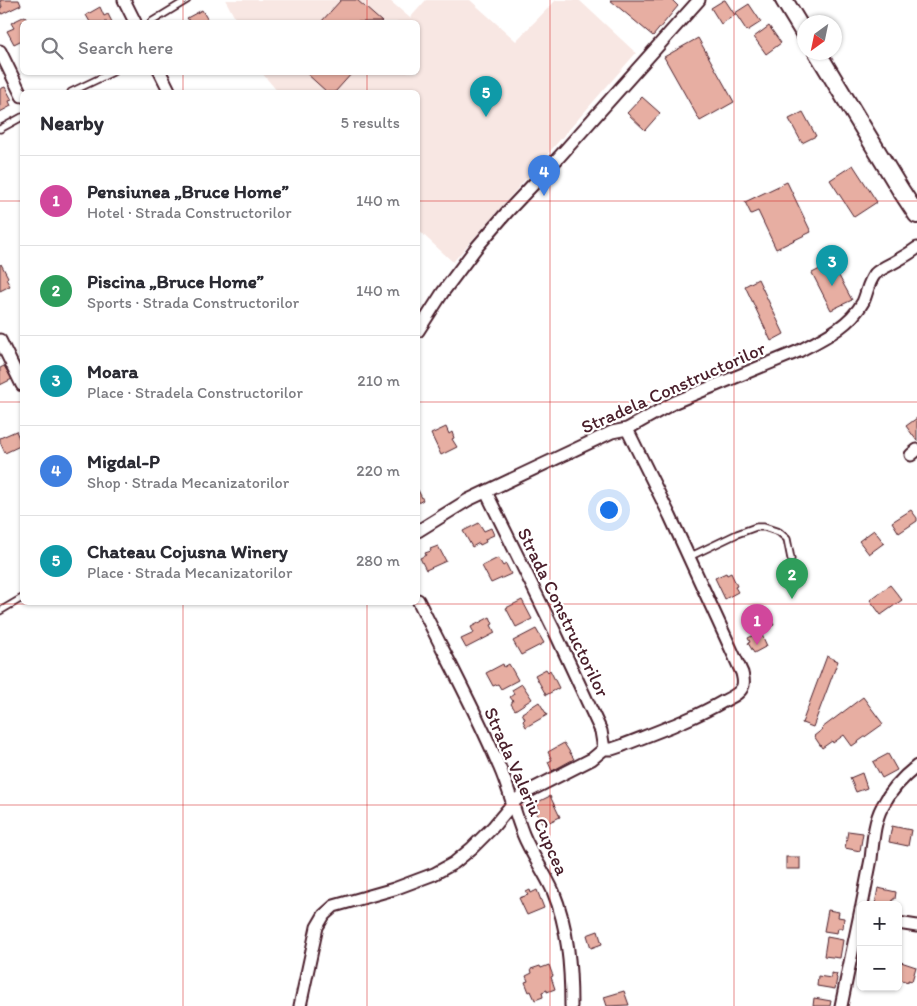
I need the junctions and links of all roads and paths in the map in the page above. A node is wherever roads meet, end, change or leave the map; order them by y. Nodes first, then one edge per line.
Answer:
1 (124, 0) edge
2 (187, 0) edge
3 (699, 0) edge
4 (784, 0) edge
5 (134, 20) edge
6 (154, 20) edge
7 (797, 21) edge
8 (0, 51) edge
9 (821, 60) edge
10 (107, 75) edge
11 (162, 75) edge
12 (75, 90) edge
13 (169, 90) edge
14 (20, 92) edge
15 (20, 118) edge
16 (0, 129) edge
17 (917, 215) edge
18 (917, 248) edge
19 (420, 328) edge
20 (0, 340) edge
21 (20, 381) edge
22 (627, 429) junction
23 (486, 492) junction
24 (420, 530) edge
25 (689, 557) junction
26 (791, 559) dead end
27 (20, 599) edge
28 (420, 604) edge
29 (0, 611) edge
30 (604, 749) junction
31 (917, 766) edge
32 (513, 803) junction
33 (863, 901) edge
34 (902, 924) edge
35 (917, 926) edge
36 (857, 931) edge
37 (300, 1006) edge
38 (571, 1006) edge
39 (841, 1006) edge

1 - 5 street
2 - 6 lane
3 - 19 street
4 - 7 street
8 - 14 street
9 - 17 street
10 - 12 lane
11 - 13 street
15 - 16 lane
18 - 22 street, Stradela Constructorilor
20 - 21 street
22 - 23 street, Stradela Constructorilor
22 - 25 street
23 - 24 street, Stradela Constructorilor
23 - 30 street, Strada Constructorilor
25 - 26 lane
25 - 30 street
27 - 29 lane
28 - 32 street, Strada Valeriu Cupcea
30 - 32 street
31 - 33 street
32 - 37 street
32 - 38 street, Strada Valeriu Cupcea
34 - 35 street
36 - 39 street

